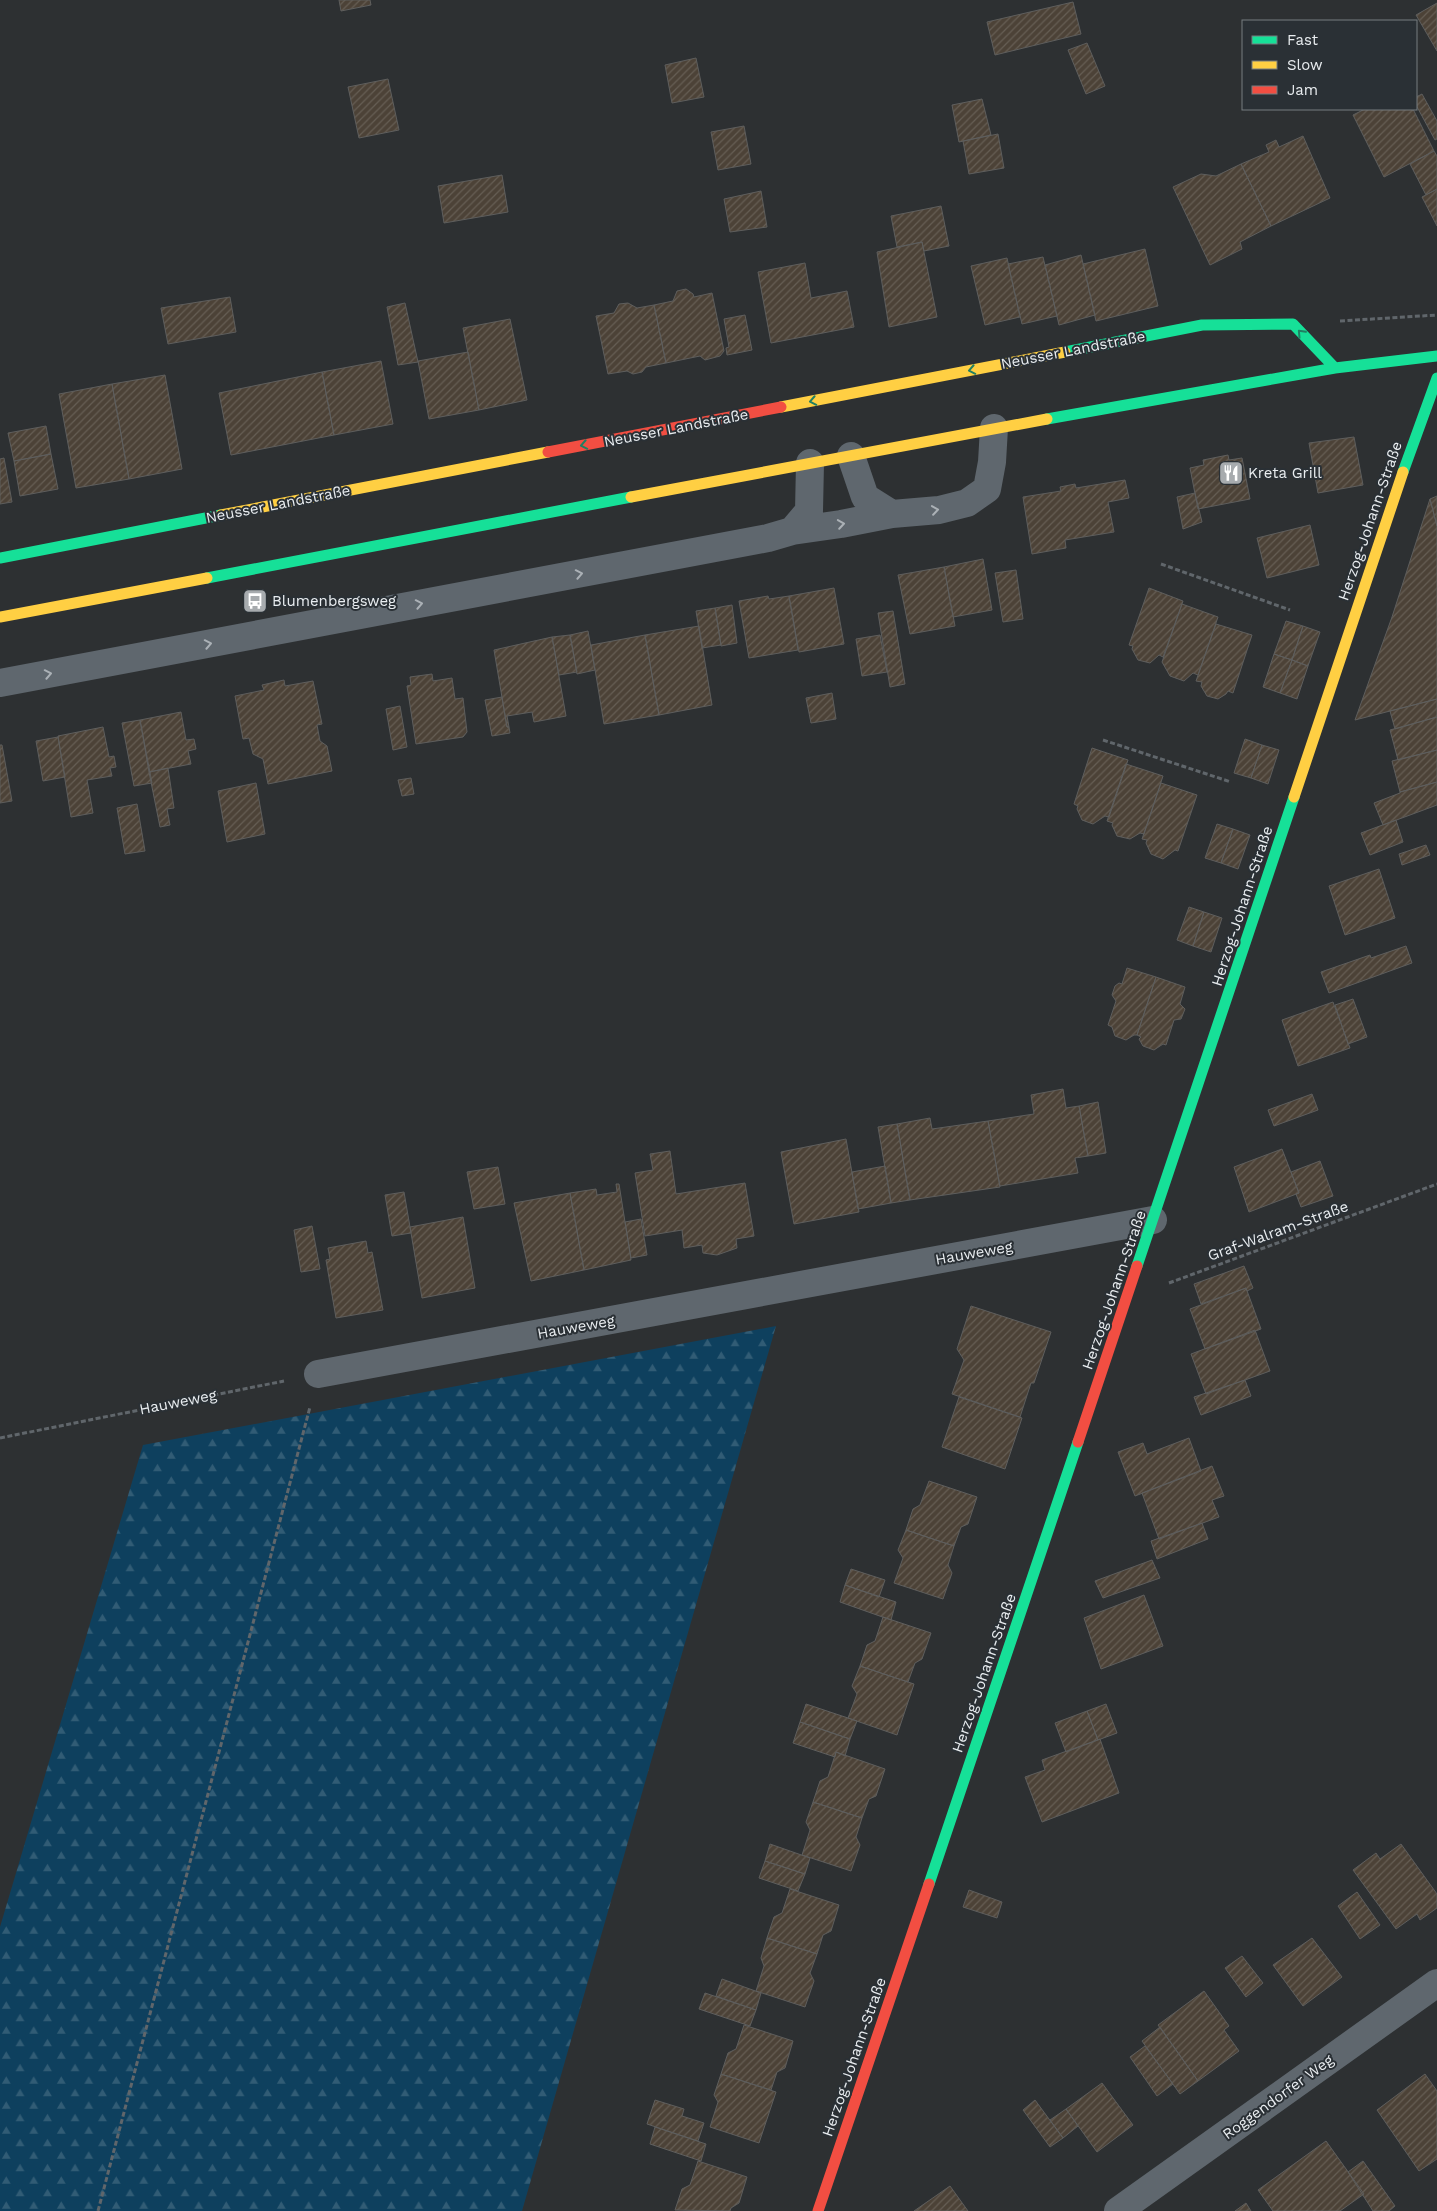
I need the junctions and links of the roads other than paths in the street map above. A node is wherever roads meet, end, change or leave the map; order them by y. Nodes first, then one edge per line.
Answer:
1 (1437, 356) edge
2 (1335, 368) junction
3 (1437, 378) edge
4 (994, 428) junction
5 (851, 456) junction
6 (810, 463) junction
7 (892, 514) junction
8 (792, 530) junction
9 (0, 558) edge
10 (0, 617) edge
11 (0, 683) edge
12 (1153, 1220) junction
13 (318, 1374) road end
14 (1437, 1983) edge
15 (818, 2211) edge
16 (1118, 2211) edge

1 - 2 street
2 - 4 street
2 -> 9 street, Neusser Landstraße
3 - 12 street, Herzog-Johann-Straße
4 - 5 street
7 -> 4 street
5 - 6 street
5 - 7 street
6 - 8 street
6 - 10 street
8 -> 7 street
11 -> 8 street
12 - 13 street, Hauweweg
12 - 15 street, Herzog-Johann-Straße
14 - 16 street, Roggendorfer Weg

